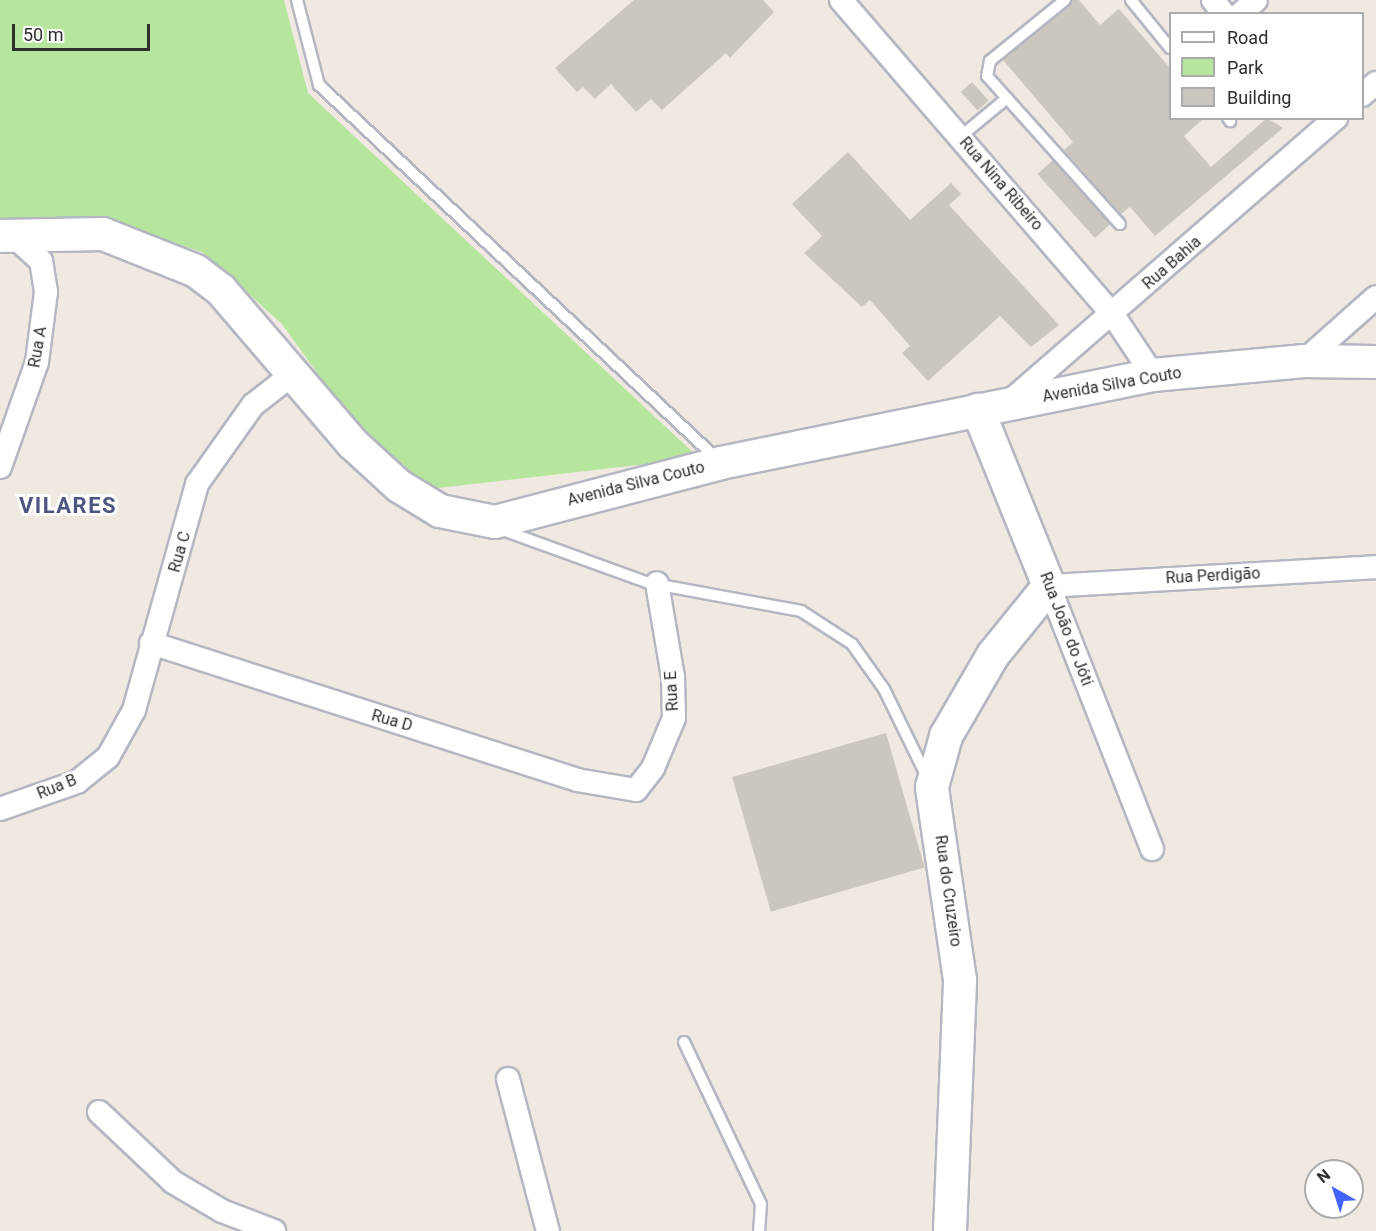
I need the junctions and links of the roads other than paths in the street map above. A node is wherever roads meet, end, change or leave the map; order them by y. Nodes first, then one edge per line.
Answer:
1 (297, 0) edge
2 (841, 0) edge
3 (1065, 0) edge
4 (1131, 0) edge
5 (1213, 0) edge
6 (1256, 0) edge
7 (1222, 12) edge
8 (1242, 12) edge
9 (1169, 47) edge
10 (1376, 83) edge
11 (1364, 93) edge
12 (1007, 98) junction
13 (1325, 122) edge
14 (960, 136) junction
15 (1120, 224) dead end
16 (6, 236) edge
17 (1376, 297) edge
18 (1113, 315) junction
19 (1304, 361) junction
20 (1376, 362) edge
21 (294, 373) junction
22 (1153, 375) junction
23 (992, 407) junction
24 (721, 463) junction
25 (0, 467) edge
26 (495, 522) junction
27 (1376, 567) edge
28 (657, 583) junction
29 (1049, 586) junction
30 (151, 643) junction
31 (108, 757) joint
32 (932, 787) junction
33 (636, 790) joint
34 (0, 809) edge
35 (1152, 849) dead end
36 (684, 1042) dead end
37 (507, 1079) dead end
38 (99, 1112) dead end
39 (274, 1231) edge
40 (548, 1231) edge
41 (759, 1231) edge
42 (950, 1231) edge

1 - 24 lane
2 - 14 street, Rua Nina Ribeiro
3 - 12 lane
4 - 9 lane
5 - 7 street
6 - 8 street
10 - 11 street
12 - 14 lane
12 - 15 lane
13 - 18 street, Rua Bahia
14 - 18 street, Rua Nina Ribeiro
16 - 21 main road, Avenida Silva Couto
16 - 25 street, Rua A
17 - 19 street
18 - 22 street, Rua Nina Ribeiro
18 - 23 street, Rua Bahia
19 - 20 main road, Avenida Silva Couto
19 - 22 main road, Avenida Silva Couto
21 - 26 main road, Avenida Silva Couto
21 - 30 street, Rua C
22 - 23 main road, Avenida Silva Couto
23 - 24 main road, Avenida Silva Couto
23 - 29 main road, Rua João do Jóti
24 - 26 main road, Avenida Silva Couto
26 - 28 lane
27 - 29 street, Rua Perdigão
28 - 32 lane
28 - 33 street, Rua E
29 - 32 main road, Rua do Cruzeiro
29 - 35 street, Rua João do Jóti
30 - 31 street, Rua C
30 - 33 street, Rua D
31 - 34 street, Rua B
32 - 42 main road, Rua do Cruzeiro
36 - 41 lane
37 - 40 street
38 - 39 street

